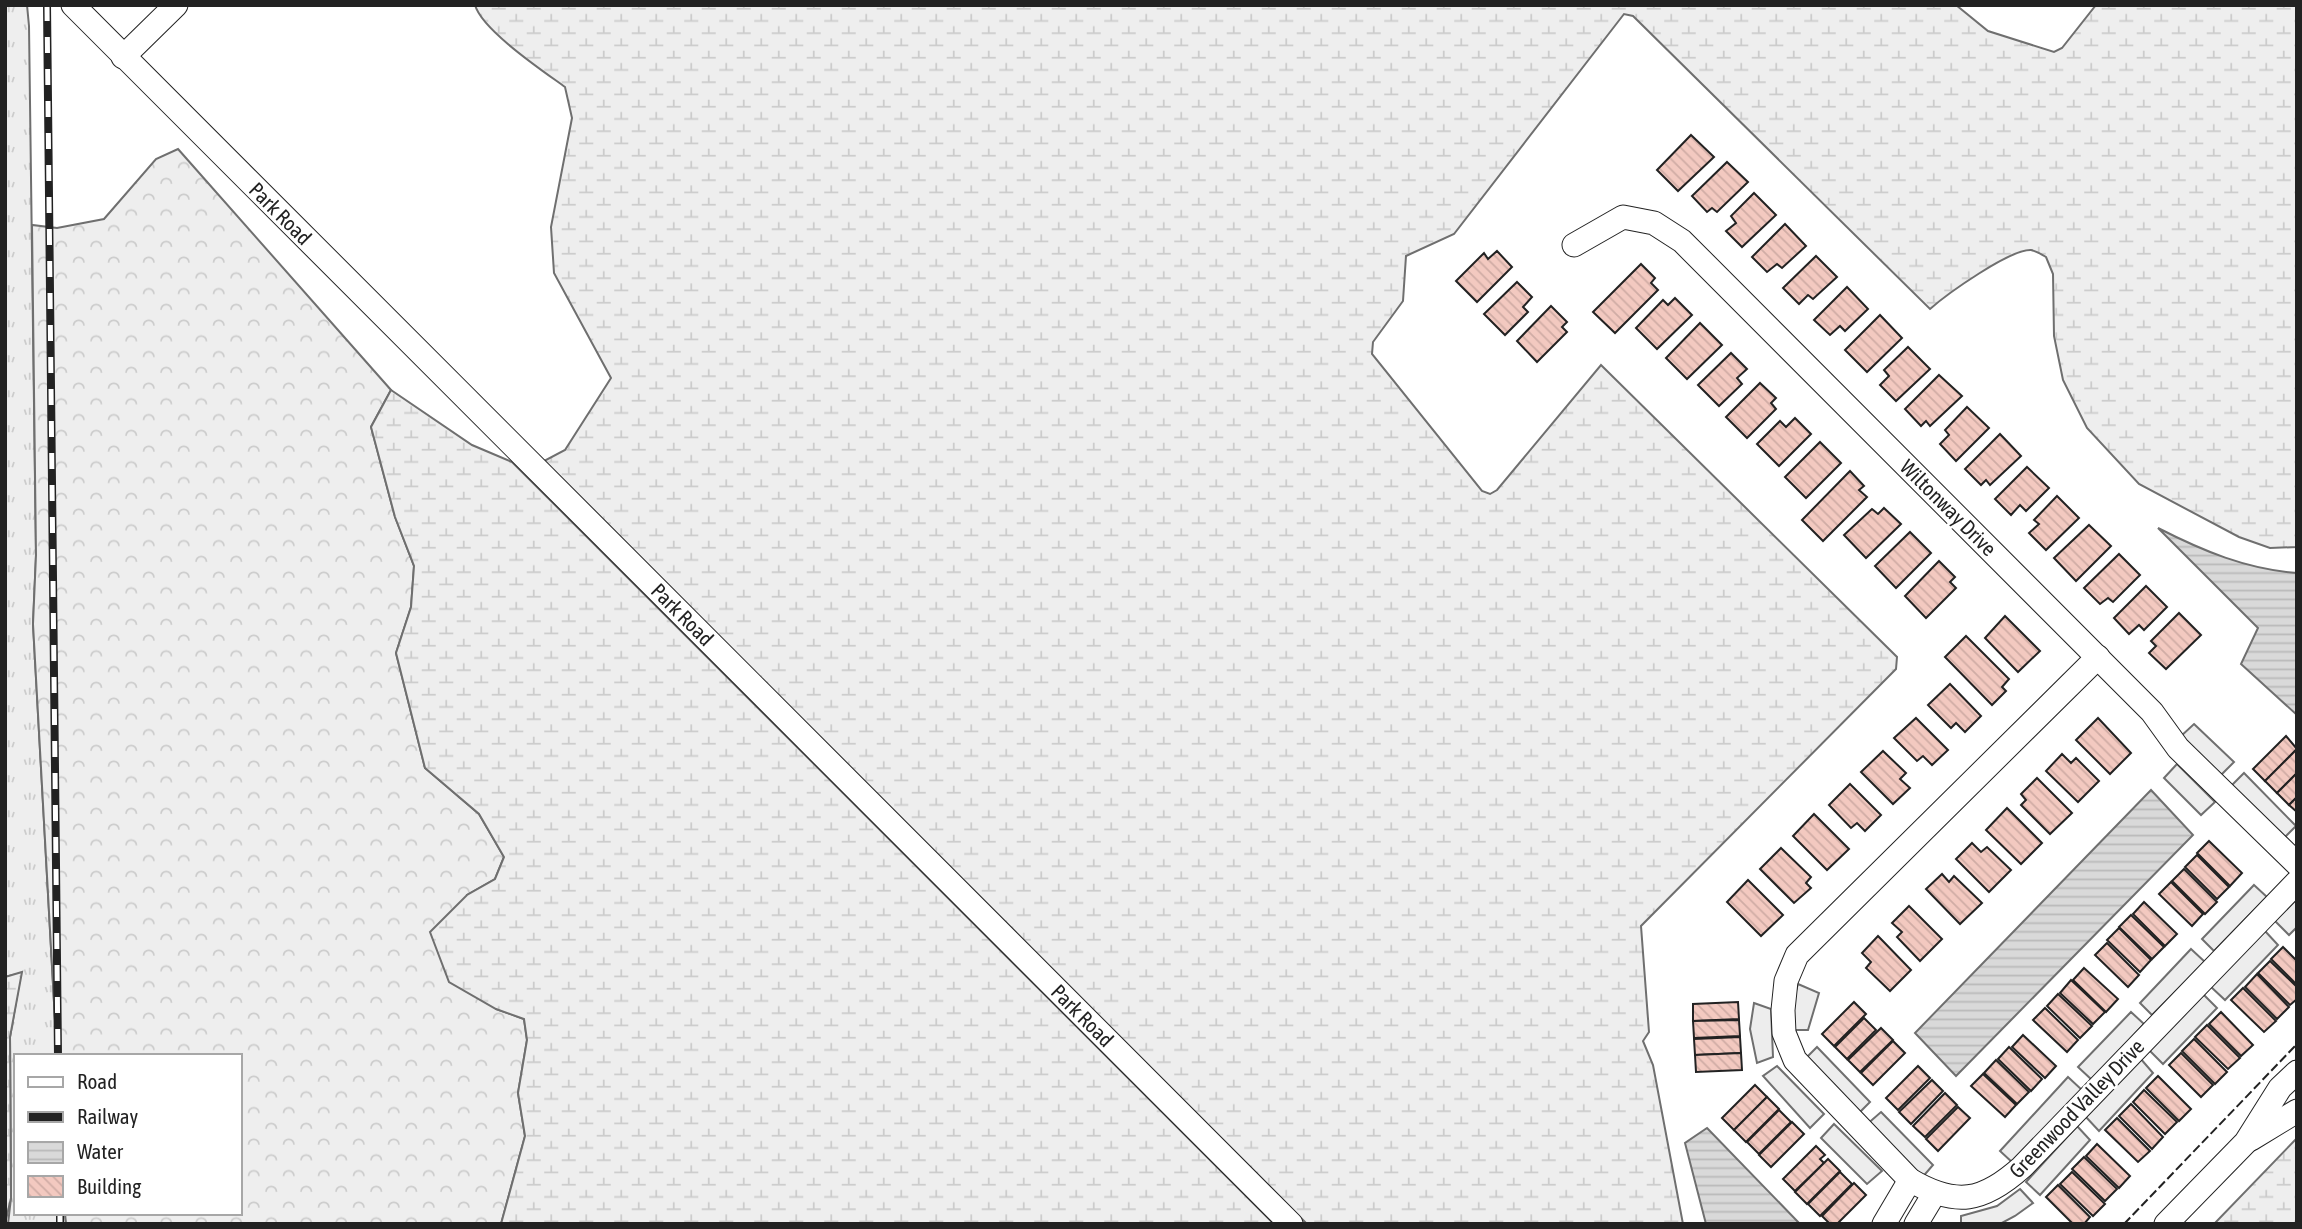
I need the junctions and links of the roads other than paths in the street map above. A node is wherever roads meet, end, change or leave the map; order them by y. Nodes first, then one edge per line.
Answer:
1 (73, 5) edge
2 (176, 5) edge
3 (123, 57) junction
4 (1574, 245) dead end
5 (2098, 657) junction
6 (2297, 864) edge
7 (2297, 881) edge
8 (2297, 1072) edge
9 (2297, 1111) edge
10 (2246, 1142) junction
11 (1910, 1180) junction
12 (1934, 1194) junction
13 (1291, 1224) edge
14 (1884, 1224) edge
15 (1916, 1224) edge
16 (2166, 1224) edge

1 - 3 street, Park Road
2 - 3 street
3 - 13 street, Park Road
4 - 5 street, Wiltonway Drive
5 - 6 street, Wiltonway Drive
5 - 11 street, Greenwood Valley Drive
7 - 12 street, Greenwood Valley Drive
8 - 10 street
9 - 10 street
10 - 16 street
11 - 12 street, Greenwood Valley Drive
11 - 14 street
12 - 15 street

